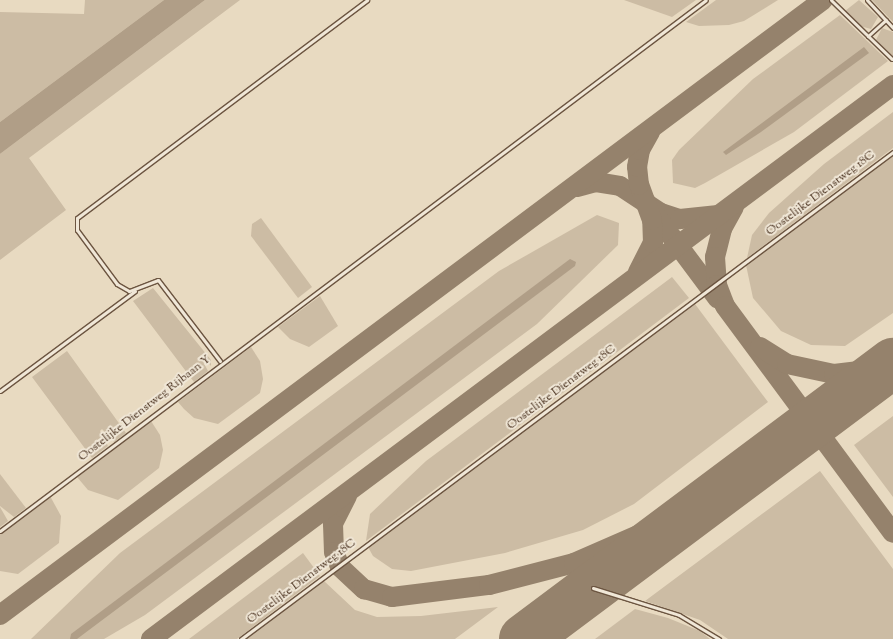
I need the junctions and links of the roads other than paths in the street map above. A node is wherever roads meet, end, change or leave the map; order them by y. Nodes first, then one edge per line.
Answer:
1 (367, 0) edge
2 (706, 0) edge
3 (831, 0) edge
4 (867, 0) edge
5 (886, 20) junction
6 (893, 28) edge
7 (868, 36) junction
8 (892, 59) dead end
9 (893, 152) edge
10 (136, 290) junction
11 (220, 361) junction
12 (0, 391) edge
13 (0, 530) edge
14 (593, 588) dead end
15 (241, 639) edge
16 (718, 639) edge

1 - 10 lane
2 - 11 lane, Oostelijke Dienstweg Rijbaan Y
3 - 7 lane
4 - 5 lane
5 - 6 lane
5 - 7 lane
7 - 8 lane
9 - 15 lane, Oostelijke Dienstweg 18C
10 - 11 lane
10 - 12 lane
11 - 13 lane, Oostelijke Dienstweg Rijbaan Y
14 - 16 lane

